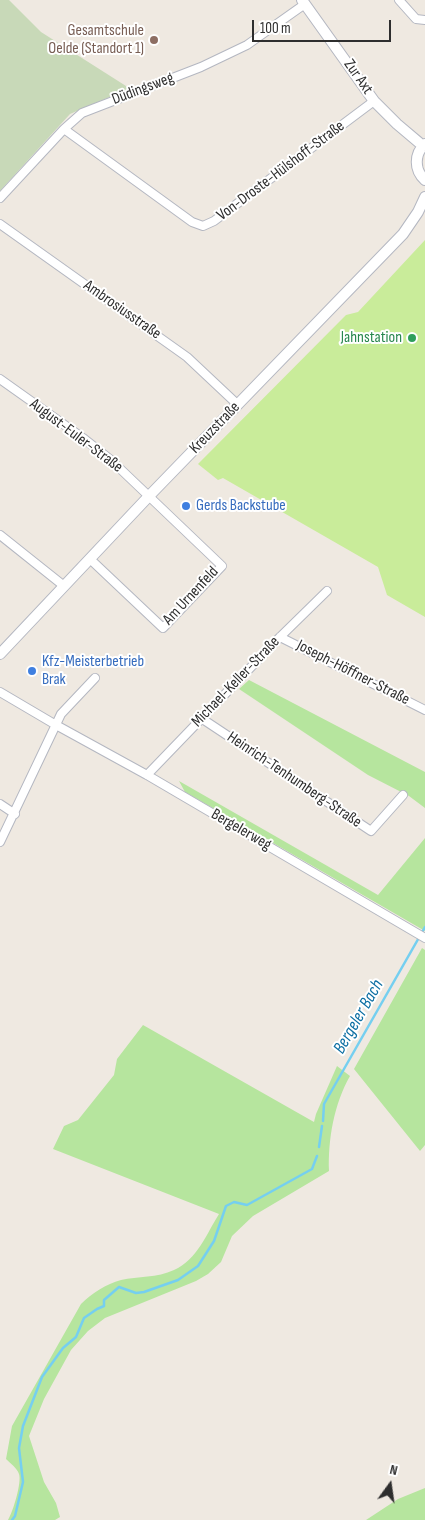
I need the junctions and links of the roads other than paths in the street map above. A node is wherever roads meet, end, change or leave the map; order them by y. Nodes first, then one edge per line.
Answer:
1 (400, 0) edge
2 (304, 2) edge
3 (425, 20) edge
4 (374, 101) junction
5 (64, 129) junction
6 (424, 145) edge
7 (425, 180) edge
8 (425, 197) edge
9 (0, 198) edge
10 (0, 224) edge
11 (0, 379) edge
12 (237, 404) junction
13 (150, 495) junction
14 (0, 535) edge
15 (90, 559) junction
16 (64, 586) junction
17 (327, 591) dead end
18 (280, 637) junction
19 (0, 654) edge
20 (96, 678) dead end
21 (0, 692) edge
22 (425, 710) edge
23 (201, 718) junction
24 (56, 725) junction
25 (147, 775) junction
26 (403, 795) dead end
27 (0, 804) edge
28 (14, 814) junction
29 (0, 842) edge
30 (425, 938) edge

1 - 3 street
2 - 4 street, Zur Axt
2 - 5 street, Düdingsweg
4 - 5 street, Von-Droste-Hülshoff-Straße
4 - 6 street, Zur Axt
5 - 9 street, Düdingsweg
6 - 7 street
8 - 12 street, Kreuzstraße
10 - 12 street, Ambrosiusstraße
11 - 13 street, August-Euler-Straße
12 - 13 street, Kreuzstraße
13 - 15 street, Kreuzstraße
13 - 15 street, Am Urnenfeld
14 - 16 street
15 - 16 street, Kreuzstraße
16 - 19 street, Kreuzstraße
17 - 18 street, Michael-Keller-Straße
18 - 22 street, Joseph-Höffner-Straße
18 - 23 street, Michael-Keller-Straße
20 - 24 street
21 - 24 street, Bergelerweg
23 - 25 street, Michael-Keller-Straße
23 - 26 street, Heinrich-Tenhumberg-Straße
24 - 25 street, Bergelerweg
24 - 28 street
25 - 30 street, Bergelerweg
27 - 28 street
28 - 29 street

